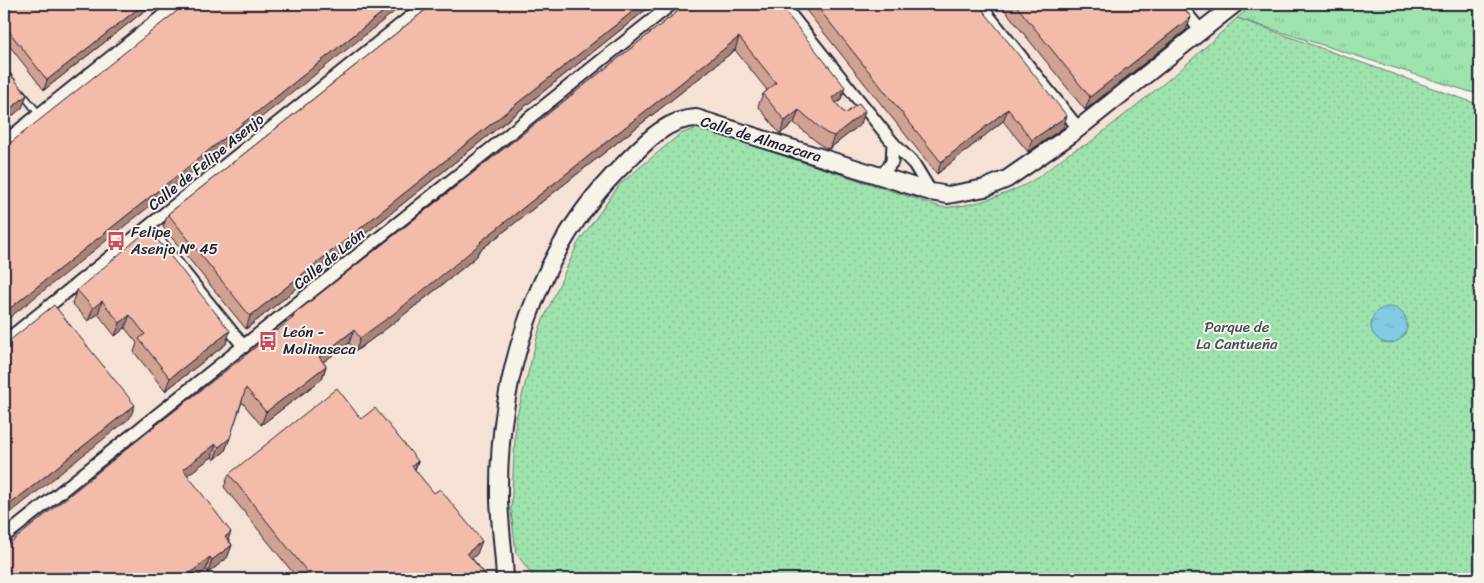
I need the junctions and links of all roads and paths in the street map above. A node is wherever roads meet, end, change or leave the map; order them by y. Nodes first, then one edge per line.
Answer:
1 (177, 4) edge
2 (426, 4) edge
3 (672, 4) edge
4 (782, 4) edge
5 (979, 4) edge
6 (1179, 4) edge
7 (1235, 4) edge
8 (1201, 31) junction
9 (4, 72) edge
10 (39, 114) junction
11 (1079, 129) junction
12 (4, 142) edge
13 (893, 143) junction
14 (881, 176) junction
15 (931, 192) junction
16 (148, 228) junction
17 (4, 342) edge
18 (244, 347) junction
19 (4, 537) edge
20 (505, 579) edge

1 - 10 street
2 - 16 street, Calle de Felipe Asenjo
3 - 18 street, Calle de León
4 - 13 street
5 - 11 street
6 - 8 street
7 - 8 street, Calle de Almazcara
8 - 11 street, Calle de Almazcara
9 - 10 lane
10 - 12 street
11 - 15 street, Calle de Almazcara
13 - 14 street
13 - 15 street
14 - 15 street, Calle de Almazcara
14 - 20 street, Calle de Almazcara
16 - 17 street, Calle de Felipe Asenjo
16 - 18 street
18 - 19 street, Calle de León

